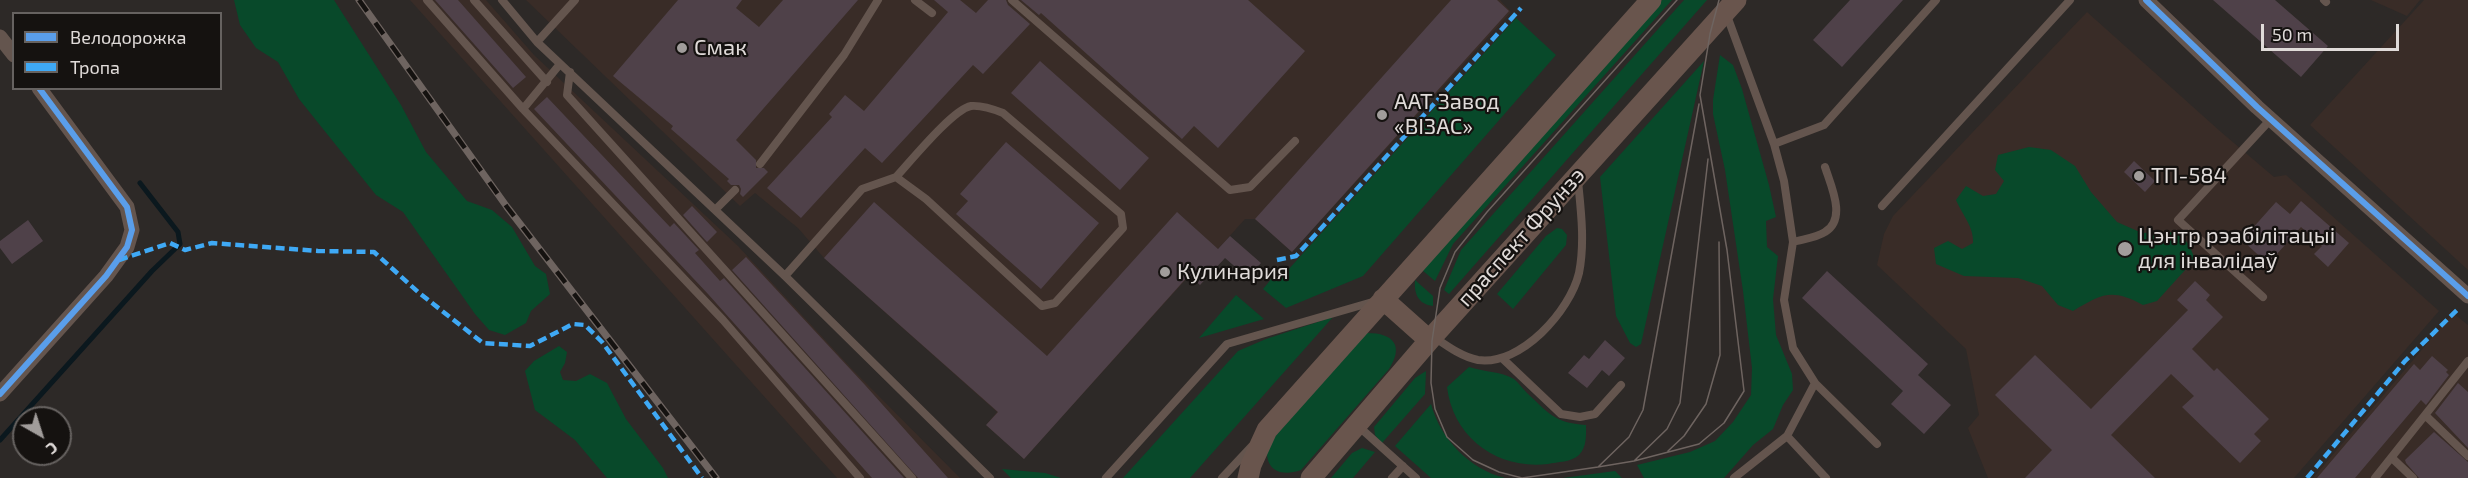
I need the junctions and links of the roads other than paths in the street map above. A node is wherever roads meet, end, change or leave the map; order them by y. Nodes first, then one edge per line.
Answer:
1 (427, 0) edge
2 (474, 0) edge
3 (502, 0) edge
4 (575, 0) edge
5 (878, 0) edge
6 (915, 0) edge
7 (1012, 0) edge
8 (1651, 0) edge
9 (1936, 0) edge
10 (2070, 0) edge
11 (2146, 0) edge
12 (1731, 6) edge
13 (932, 13) dead end
14 (0, 38) edge
15 (537, 42) junction
16 (12, 53) edge
17 (560, 64) junction
18 (570, 72) junction
19 (547, 82) junction
20 (40, 90) edge
21 (523, 109) junction
22 (2271, 119) junction
23 (1295, 141) dead end
24 (1774, 144) junction
25 (760, 164) dead end
26 (1825, 167) dead end
27 (1578, 174) junction
28 (896, 177) junction
29 (735, 190) dead end
30 (1882, 206) dead end
31 (716, 210) junction
32 (1793, 242) junction
33 (784, 276) junction
34 (2468, 296) edge
35 (2263, 297) dead end
36 (1383, 299) junction
37 (1431, 338) junction
38 (1502, 358) junction
39 (2468, 362) edge
40 (1815, 383) junction
41 (1621, 385) dead end
42 (0, 394) edge
43 (2425, 416) junction
44 (1356, 425) junction
45 (1267, 430) junction
46 (1786, 435) junction
47 (1877, 444) dead end
48 (2468, 456) edge
49 (2392, 458) junction
50 (1403, 466) junction
51 (1254, 474) edge
52 (860, 478) edge
53 (912, 478) edge
54 (990, 478) edge
55 (1106, 478) edge
56 (1221, 478) edge
57 (1311, 478) edge
58 (1392, 478) edge
59 (1416, 478) edge
60 (1734, 478) edge
61 (1826, 478) edge
62 (2375, 478) edge
63 (2413, 478) edge

1 - 21 lane
2 - 19 lane
3 - 15 lane
4 - 15 lane
5 - 25 lane
6 - 13 lane
7 - 23 lane
8 - 36 main road
9 - 24 lane
10 - 30 lane
11 - 22 street
12 - 24 lane
12 - 27 main road, праспект Фрунзэ
14 - 16 street
15 - 17 lane
17 - 18 lane
17 - 19 lane
18 - 31 lane
18 - 53 lane
19 - 21 lane
20 - 42 street
21 - 52 lane
22 - 34 street
22 - 35 lane
24 - 32 lane
26 - 32 lane
27 - 37 main road, праспект Фрунзэ
27 - 38 lane
28 - 28 lane
28 - 33 lane
29 - 31 lane
31 - 33 lane
32 - 40 lane
33 - 54 lane
36 - 37 main road
36 - 45 main road
36 - 55 lane
37 - 38 lane
37 - 44 main road, праспект Фрунзэ
38 - 41 lane
39 - 43 lane
40 - 46 lane
40 - 47 lane
43 - 48 lane
43 - 49 lane
44 - 50 lane
44 - 57 main road, праспект Фрунзэ
45 - 51 main road
45 - 56 lane
46 - 60 lane
46 - 61 lane
49 - 62 lane
49 - 63 lane
50 - 58 lane
50 - 59 lane

